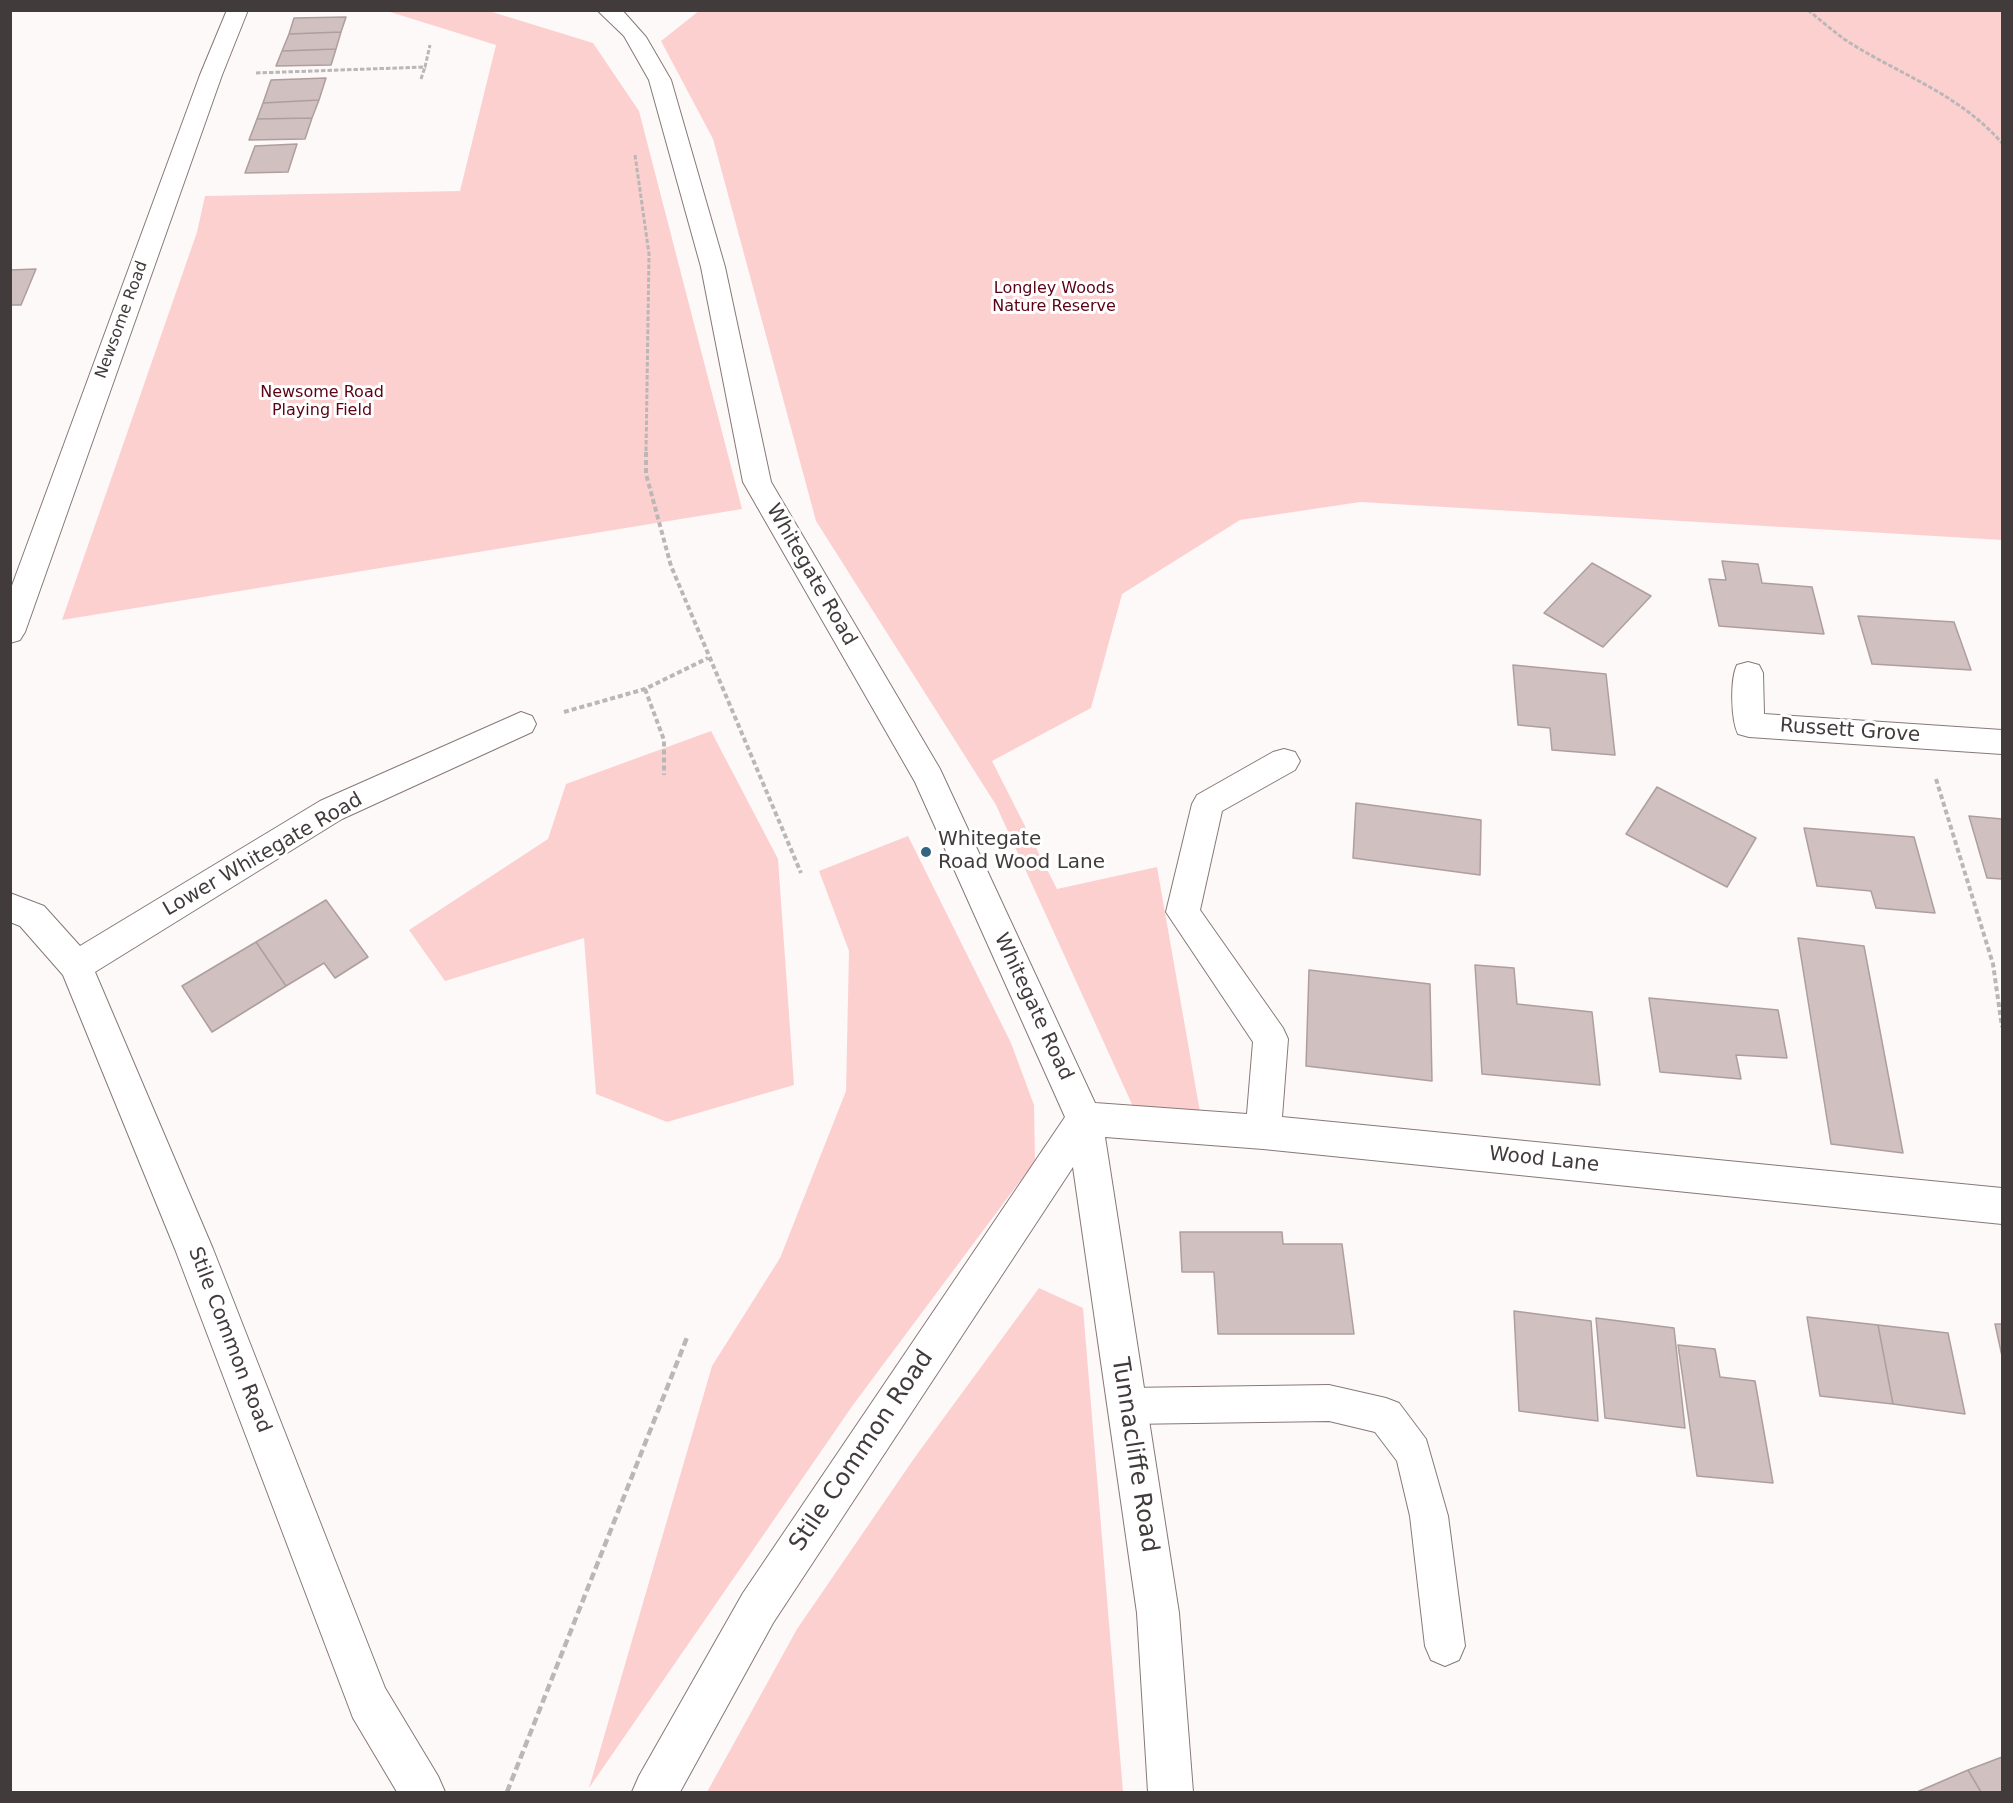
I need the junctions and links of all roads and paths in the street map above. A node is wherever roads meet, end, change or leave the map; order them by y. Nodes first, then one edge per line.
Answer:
1 (238, 10) edge
2 (607, 10) edge
3 (1808, 10) edge
4 (430, 45) dead end
5 (425, 67) junction
6 (211, 75) junction
7 (421, 79) dead end
8 (2002, 143) edge
9 (635, 154) dead end
10 (10, 632) edge
11 (708, 658) junction
12 (1748, 673) dead end
13 (645, 689) junction
14 (521, 724) joint
15 (1923, 736) junction
16 (2002, 742) edge
17 (1284, 761) dead end
18 (664, 775) dead end
19 (801, 873) dead end
20 (10, 907) edge
21 (76, 966) junction
22 (2002, 1027) edge
23 (1084, 1119) junction
24 (1263, 1132) junction
25 (2002, 1206) edge
26 (688, 1335) dead end
27 (1127, 1407) junction
28 (1445, 1646) dead end
29 (422, 1792) edge
30 (507, 1792) edge
31 (655, 1792) edge
32 (1171, 1792) edge

1 - 6 street, Newsome Road
2 - 23 street, Whitegate Road
3 - 8 path
4 - 5 path
5 - 6 path
5 - 7 path
6 - 10 street, Newsome Road
9 - 11 path
11 - 13 path
11 - 19 path
12 - 15 street, Russett Grove
13 - 14 path
13 - 18 path
14 - 21 street, Lower Whitegate Road
15 - 16 street, Russett Grove
15 - 22 path
17 - 24 street
20 - 21 street, Stile Common Road
21 - 29 street, Stile Common Road
23 - 24 street, Wood Lane
23 - 27 street, Tunnacliffe Road
23 - 31 street, Stile Common Road
24 - 25 street, Wood Lane
26 - 30 path
27 - 28 lane
27 - 32 street, Tunnacliffe Road

